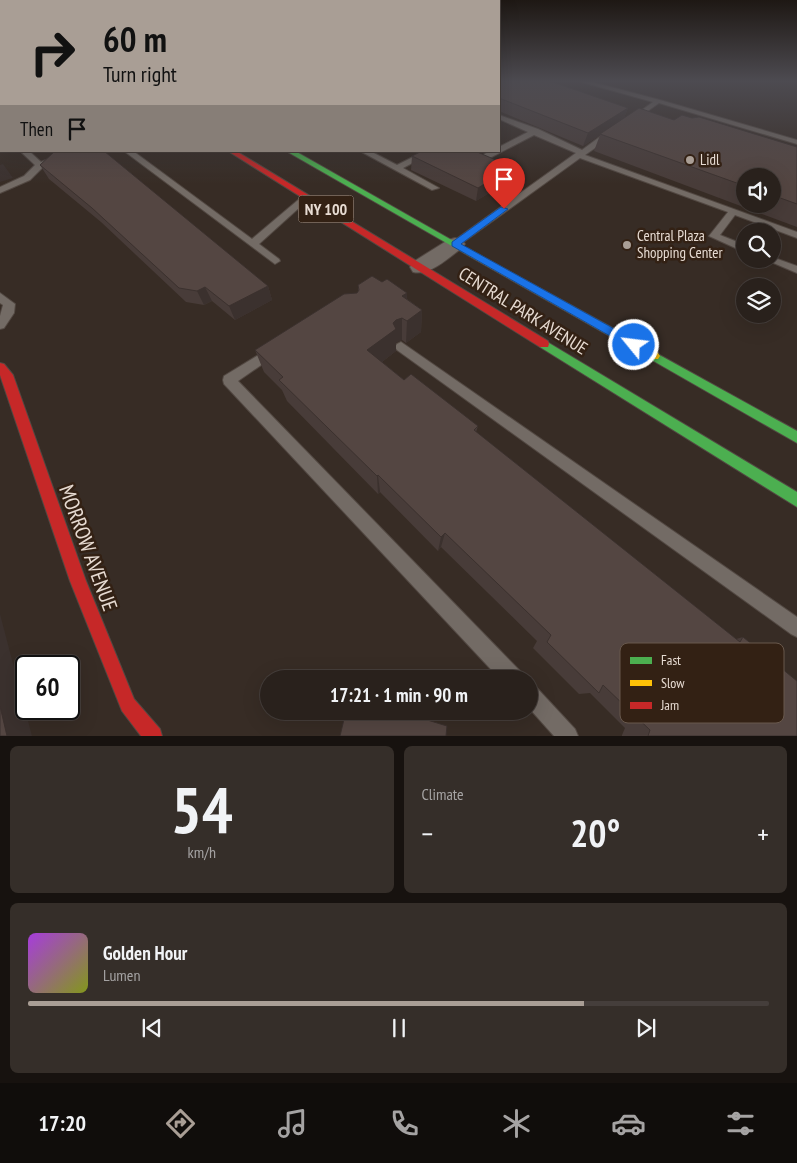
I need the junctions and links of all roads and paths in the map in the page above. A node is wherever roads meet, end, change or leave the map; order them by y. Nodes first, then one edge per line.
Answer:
1 (632, 115) edge
2 (643, 115) edge
3 (704, 115) edge
4 (500, 116) edge
5 (648, 117) edge
6 (535, 131) junction
7 (797, 142) edge
8 (500, 150) edge
9 (25, 152) edge
10 (75, 152) edge
11 (129, 152) edge
12 (233, 152) edge
13 (291, 152) edge
14 (366, 152) edge
15 (429, 152) edge
16 (466, 152) edge
17 (496, 152) edge
18 (580, 154) junction
19 (40, 165) junction
20 (397, 168) junction
21 (435, 188) dead end
22 (0, 190) edge
23 (307, 197) junction
24 (733, 212) junction
25 (797, 235) edge
26 (253, 244) junction
27 (455, 244) junction
28 (736, 245) edge
29 (275, 261) dead end
30 (781, 264) edge
31 (420, 267) junction
32 (797, 270) edge
33 (0, 297) edge
34 (0, 325) edge
35 (284, 344) edge
36 (402, 347) edge
37 (0, 367) edge
38 (797, 437) edge
39 (797, 500) edge
40 (797, 628) edge
41 (505, 670) edge
42 (538, 704) edge
43 (153, 736) edge
44 (568, 736) edge

1 - 18 lane
2 - 5 lane
3 - 7 lane
4 - 6 lane
6 - 8 lane
6 - 18 lane
9 - 19 lane
10 - 19 lane
11 - 26 lane
12 - 23 main road, CENTRAL PARK AVENUE / NY 100
13 - 27 main road, CENTRAL PARK AVENUE / NY 100
14 - 20 lane
15 - 20 lane
16 - 17 lane
18 - 24 lane
18 - 27 lane
19 - 22 lane
20 - 21 lane
23 - 26 lane
23 - 31 main road, CENTRAL PARK AVENUE / NY 100
24 - 25 lane
24 - 28 lane
26 - 29 lane
27 - 31 street
27 - 38 main road, CENTRAL PARK AVENUE / NY 100
30 - 32 lane
31 - 39 main road, CENTRAL PARK AVENUE / NY 100
33 - 34 lane
35 - 41 lane
36 - 40 lane
37 - 43 main road, MORROW AVENUE
42 - 44 lane

